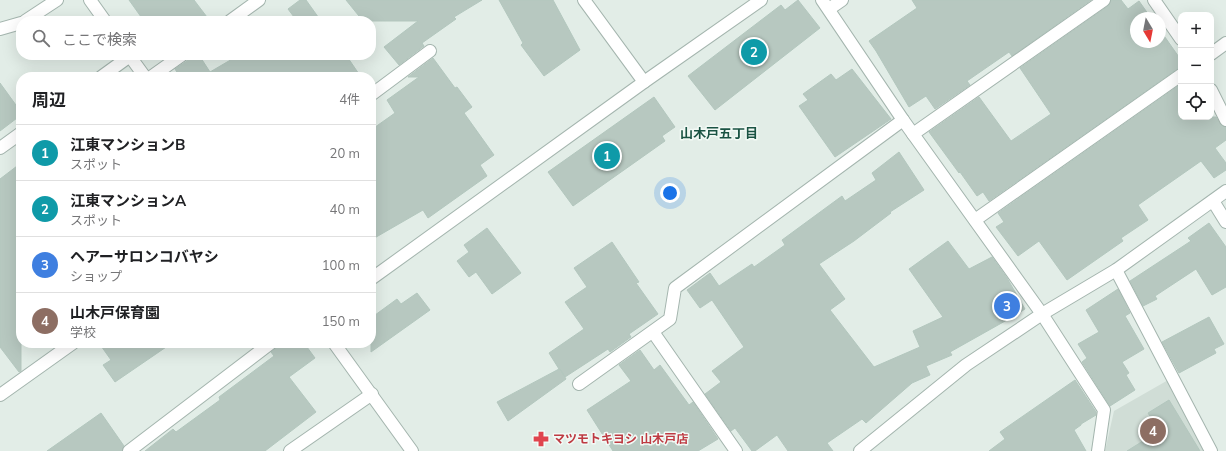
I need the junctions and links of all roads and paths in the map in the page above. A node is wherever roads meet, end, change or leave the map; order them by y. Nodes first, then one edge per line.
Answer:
1 (57, 0) edge
2 (90, 0) edge
3 (259, 0) edge
4 (584, 0) edge
5 (761, 0) edge
6 (842, 0) edge
7 (1104, 0) edge
8 (1154, 0) edge
9 (826, 4) edge
10 (33, 16) edge
11 (101, 16) edge
12 (237, 16) edge
13 (16, 24) edge
14 (0, 29) edge
15 (1178, 35) edge
16 (1226, 43) edge
17 (430, 51) dead end
18 (1214, 52) edge
19 (124, 60) edge
20 (133, 60) edge
21 (175, 60) edge
22 (108, 72) edge
23 (141, 72) edge
24 (159, 72) edge
25 (1178, 77) edge
26 (644, 82) junction
27 (376, 92) edge
28 (1214, 96) edge
29 (903, 120) junction
30 (1226, 120) edge
31 (913, 134) junction
32 (16, 137) edge
33 (0, 148) edge
34 (1226, 191) edge
35 (1213, 201) junction
36 (975, 220) junction
37 (1226, 222) edge
38 (1116, 270) junction
39 (376, 275) edge
40 (1042, 314) junction
41 (653, 332) junction
42 (66, 348) edge
43 (264, 348) edge
44 (338, 348) edge
45 (579, 384) dead end
46 (372, 394) junction
47 (0, 395) edge
48 (731, 450) edge
49 (129, 451) edge
50 (290, 451) edge
51 (412, 451) edge
52 (860, 451) edge
53 (1098, 451) edge
54 (1211, 451) edge

1 - 10 street
2 - 11 street
3 - 12 street
4 - 26 street
5 - 26 street
6 - 9 street
7 - 31 street
8 - 15 street
9 - 29 street
13 - 14 street
16 - 18 street
17 - 27 street
19 - 22 street
20 - 23 street
21 - 24 street
25 - 36 street
26 - 39 street
28 - 30 street
29 - 31 street
29 - 41 street
31 - 36 street
32 - 33 street
34 - 35 street
35 - 37 street
35 - 38 street
36 - 40 street
38 - 40 street
38 - 54 street
40 - 52 street
40 - 53 street
41 - 45 street
41 - 48 street
42 - 47 street
43 - 49 street
44 - 46 street
46 - 50 street
46 - 51 street

